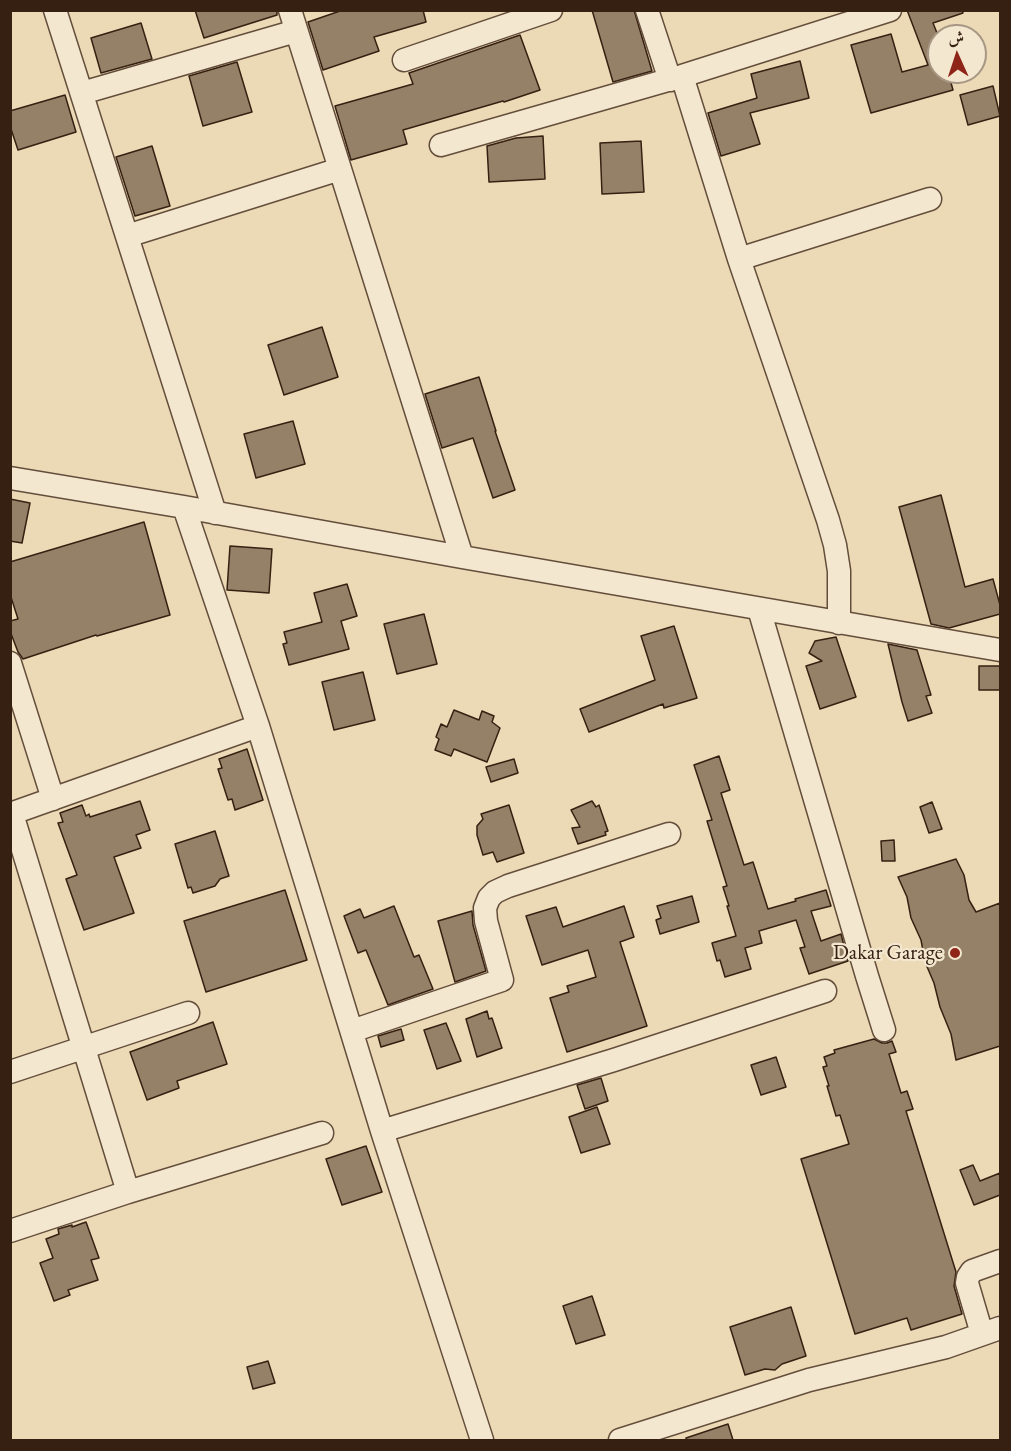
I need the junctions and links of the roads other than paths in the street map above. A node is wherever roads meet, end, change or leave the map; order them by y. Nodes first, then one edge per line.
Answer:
1 (56, 10) edge
2 (551, 10) edge
3 (647, 10) edge
4 (890, 10) edge
5 (293, 21) edge
6 (404, 60) dead end
7 (676, 78) junction
8 (82, 93) junction
9 (441, 145) dead end
10 (340, 169) junction
11 (930, 199) dead end
12 (127, 236) junction
13 (739, 259) junction
14 (10, 478) edge
15 (184, 507) junction
16 (215, 513) junction
17 (462, 557) junction
18 (759, 609) junction
19 (839, 623) junction
20 (1000, 650) edge
21 (10, 663) edge
22 (258, 726) junction
23 (53, 799) junction
24 (11, 814) edge
25 (669, 834) dead end
26 (825, 991) dead end
27 (188, 1013) dead end
28 (884, 1030) dead end
29 (352, 1032) junction
30 (84, 1048) junction
31 (10, 1072) edge
32 (382, 1131) junction
33 (322, 1133) dead end
34 (128, 1192) junction
35 (10, 1231) edge
36 (1000, 1261) edge
37 (991, 1331) edge
38 (482, 1440) edge
39 (620, 1440) edge

1 - 8 street
2 - 6 street
3 - 7 street
4 - 7 street
5 - 8 street
5 - 10 street
7 - 9 street
7 - 13 street
8 - 12 street
10 - 12 street
10 - 17 street
11 - 13 street
12 - 16 street
13 - 19 street
14 - 15 street
15 - 16 street
15 - 22 street
16 - 17 street
17 - 18 street
18 - 19 street
18 - 28 street
19 - 20 street
21 - 23 street
22 - 23 street
22 - 29 street
23 - 24 street
24 - 30 street
25 - 29 street
26 - 32 street
27 - 30 street
29 - 32 street
30 - 31 street
30 - 34 street
32 - 38 street
33 - 34 street
34 - 35 street
36 - 37 street
37 - 39 street

